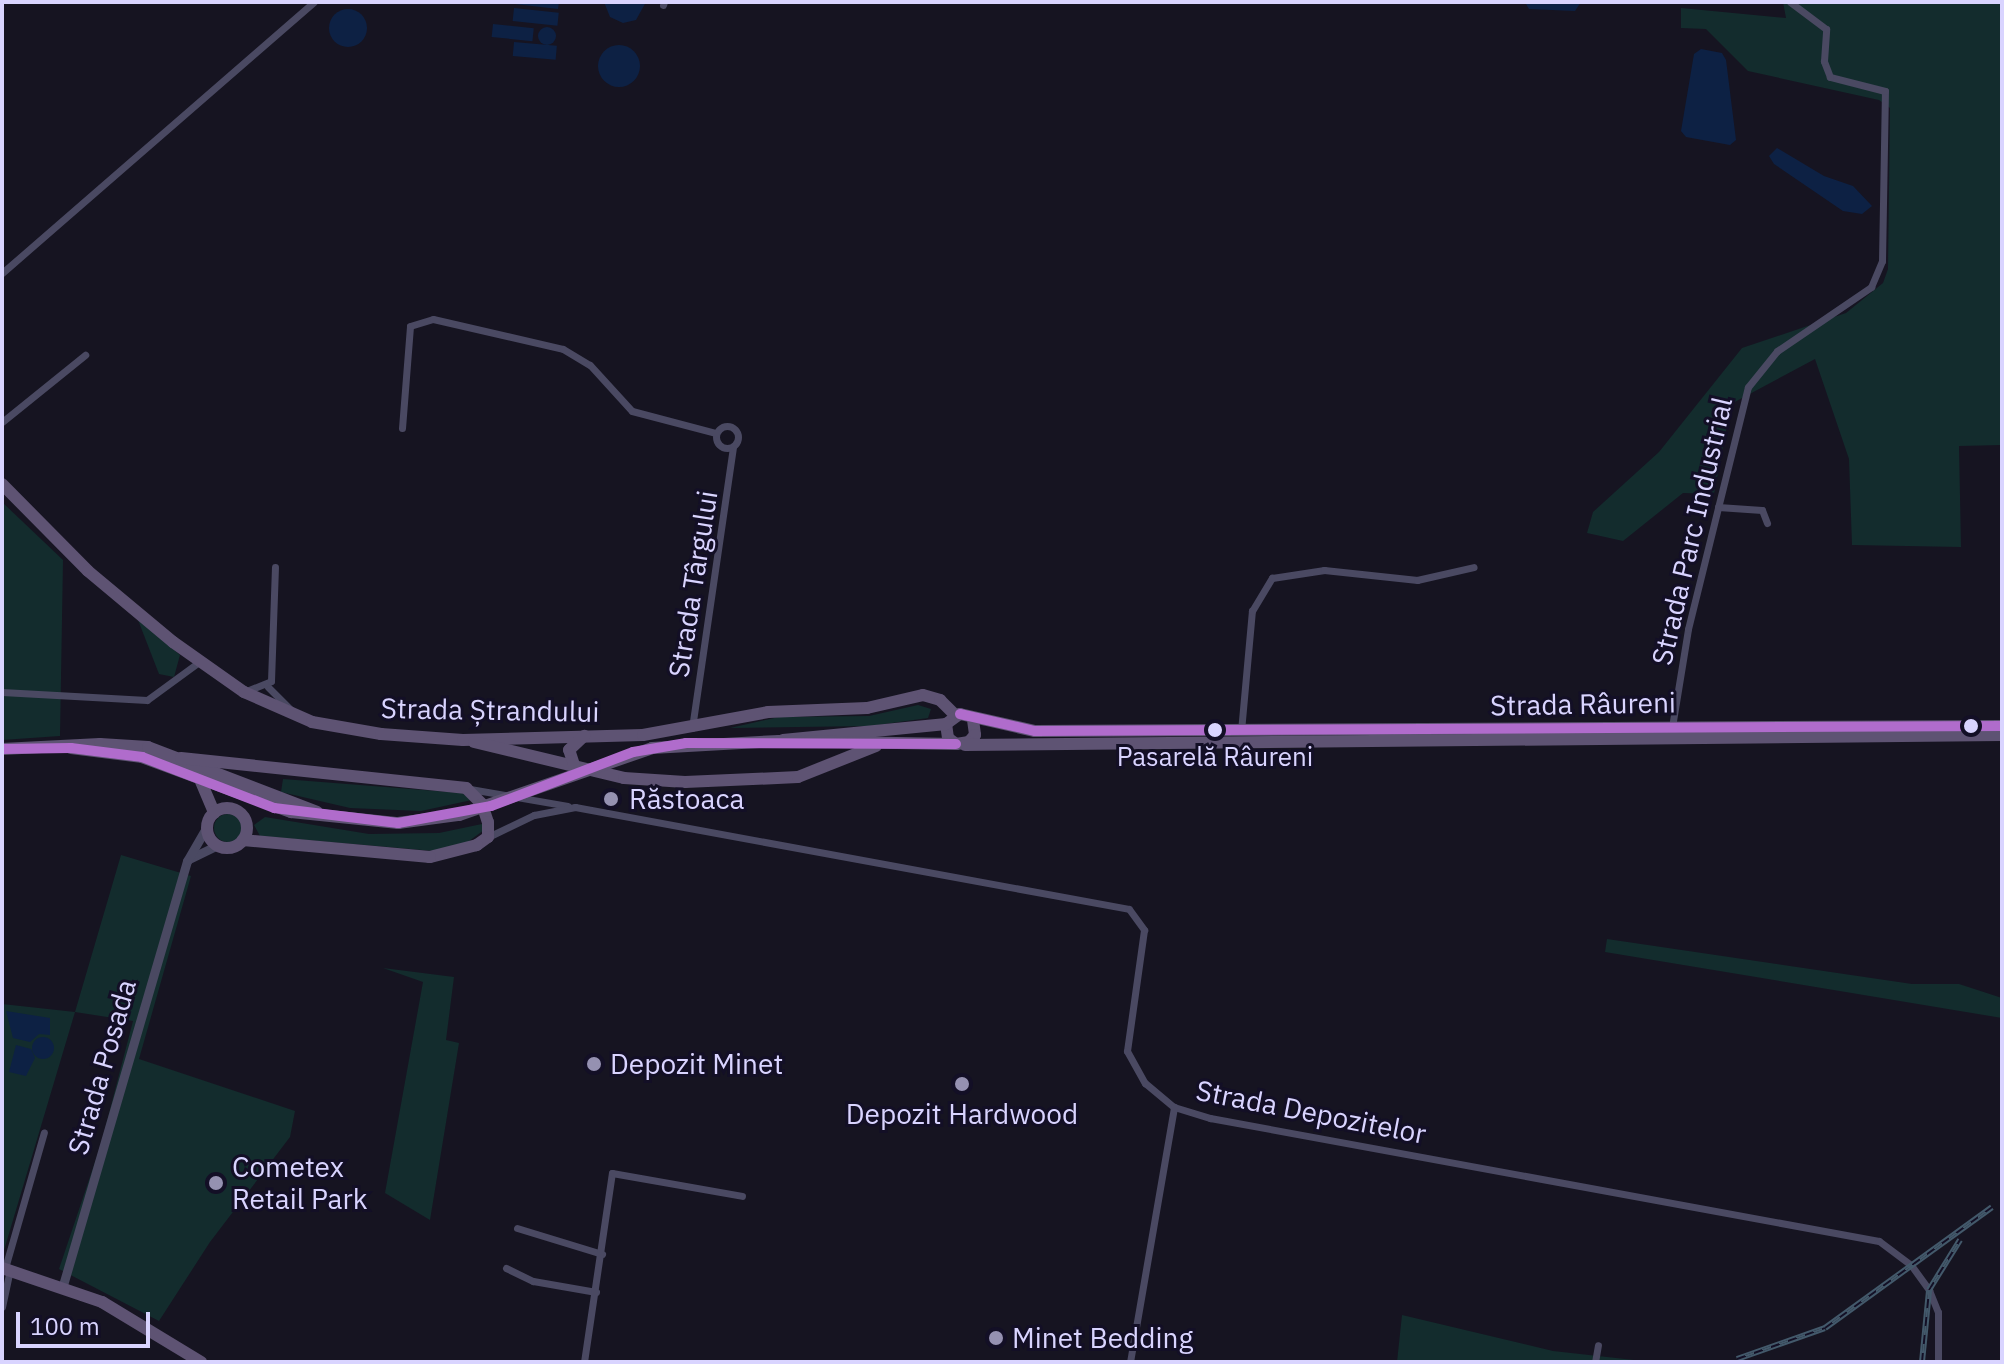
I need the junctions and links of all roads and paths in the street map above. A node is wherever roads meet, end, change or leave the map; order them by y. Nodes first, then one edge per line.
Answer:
1 (314, 2) edge
2 (1790, 2) edge
3 (2, 273) edge
4 (85, 355) dead end
5 (2, 422) edge
6 (402, 428) dead end
7 (716, 433) junction
8 (733, 447) junction
9 (2, 484) edge
10 (1718, 507) junction
11 (1767, 523) dead end
12 (275, 567) dead end
13 (1474, 567) dead end
14 (199, 662) junction
15 (268, 687) junction
16 (2, 692) edge
17 (244, 692) junction
18 (297, 717) junction
19 (951, 720) junction
20 (973, 720) junction
21 (2002, 726) edge
22 (1672, 727) junction
23 (692, 728) junction
24 (1241, 732) junction
25 (2002, 735) edge
26 (584, 736) junction
27 (1711, 736) junction
28 (1638, 737) junction
29 (463, 740) junction
30 (779, 741) junction
31 (961, 744) junction
32 (876, 746) junction
33 (71, 748) junction
34 (2, 749) edge
35 (181, 758) junction
36 (575, 768) junction
37 (276, 769) junction
38 (196, 775) junction
39 (466, 788) junction
40 (271, 794) junction
41 (575, 807) junction
42 (274, 808) junction
43 (214, 813) junction
44 (323, 815) junction
45 (247, 822) junction
46 (207, 827) junction
47 (488, 837) junction
48 (243, 840) junction
49 (218, 845) junction
50 (187, 861) junction
51 (1174, 1107) junction
52 (44, 1132) dead end
53 (742, 1196) dead end
54 (517, 1228) dead end
55 (602, 1254) junction
56 (5, 1268) edge
57 (506, 1268) dead end
58 (63, 1285) junction
59 (596, 1292) junction
60 (2, 1307) edge
61 (1598, 1345) dead end
62 (201, 1362) edge
63 (584, 1362) edge
64 (1130, 1362) edge
65 (1595, 1362) edge
66 (1938, 1362) edge

1 - 3 street
2 - 10 street, Strada Parc Industrial
4 - 5 street
6 - 7 street
7 - 8 street
7 - 8 street
8 - 23 street, Strada Târgului
9 - 14 main road, Strada Ștrandului
10 - 11 street
10 - 22 street, Strada Parc Industrial
12 - 15 street
13 - 24 street
14 - 16 street
14 - 17 main road, Strada Ștrandului
15 - 17 street
15 - 18 street
17 - 18 main road, Strada Ștrandului
18 - 29 main road, Strada Ștrandului
19 - 20 main road, Strada Râureni
19 - 23 main road, Strada Ștrandului
19 - 30 main road
19 - 31 main road
20 - 24 main road, Strada Râureni
20 - 31 main road
21 - 22 main road, Strada Râureni
22 - 24 main road, Strada Râureni
22 - 27 street
22 - 28 street
23 - 26 main road, Strada Ștrandului
25 - 27 main road, Strada Râureni
26 - 29 main road, Strada Ștrandului
26 - 36 main road
27 - 28 main road, Strada Râureni
28 - 31 main road, Strada Râureni
29 - 36 main road
30 - 32 main road
30 - 44 main road, bridge
31 - 32 main road, Strada Râureni
32 - 36 main road
33 - 34 main road
33 - 35 main road
33 - 38 main road
35 - 37 main road
35 - 40 main road
37 - 39 main road
37 - 40 main road
38 - 42 main road
38 - 43 main road
39 - 41 street
39 - 47 main road
40 - 44 main road
41 - 47 street, Strada Depozitelor
41 - 51 street, Strada Depozitelor
42 - 44 main road
42 - 45 main road
43 - 45 main road
43 - 46 main road
45 - 48 main road
46 - 49 main road
46 - 50 street, Strada Posada
47 - 48 main road
48 - 49 main road
49 - 50 street
50 - 58 street, Strada Posada
51 - 64 street
51 - 66 street, Strada Depozitelor
52 - 56 street, Strada Posada
53 - 55 street
54 - 55 street
55 - 59 street
56 - 58 main road
56 - 60 street, Strada Posada
57 - 59 street
58 - 62 main road
59 - 63 street
61 - 65 street

